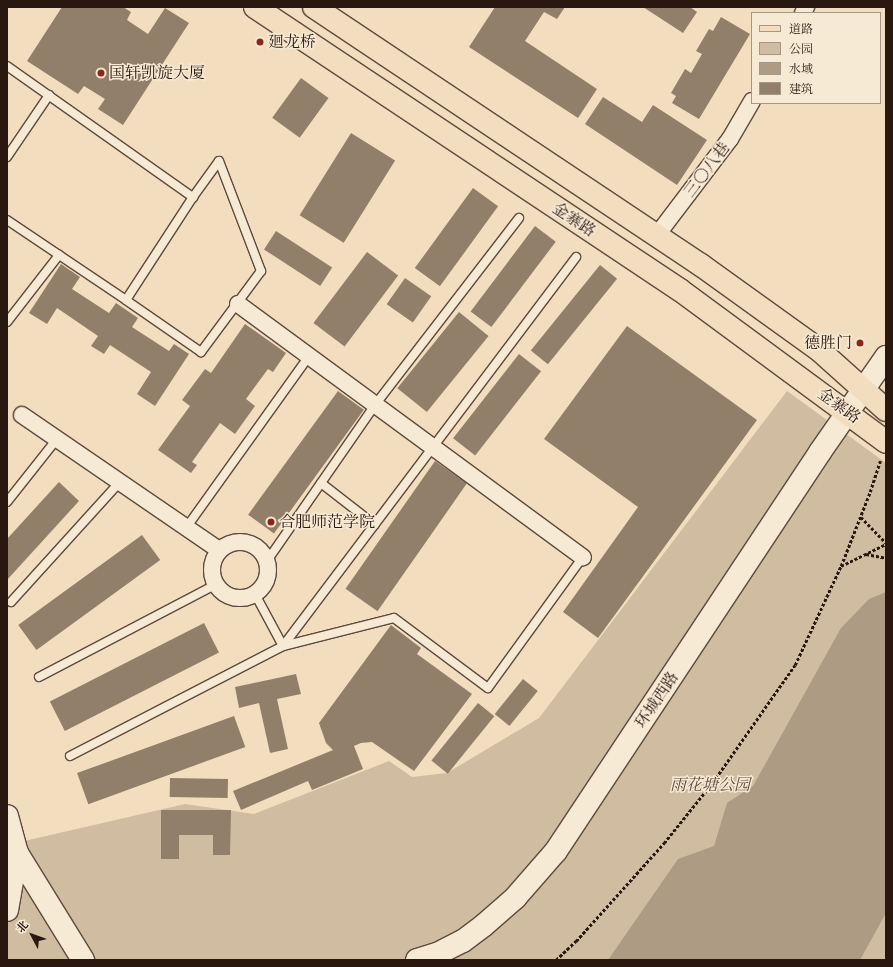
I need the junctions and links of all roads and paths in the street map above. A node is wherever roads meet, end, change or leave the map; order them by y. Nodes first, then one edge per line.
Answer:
1 (255, 7) edge
2 (314, 7) edge
3 (7, 66) edge
4 (49, 95) junction
5 (751, 103) edge
6 (7, 157) edge
7 (193, 197) junction
8 (519, 218) dead end
9 (7, 220) edge
10 (657, 235) junction
11 (59, 255) junction
12 (576, 258) dead end
13 (126, 300) junction
14 (238, 304) junction
15 (7, 322) edge
16 (309, 356) junction
17 (886, 357) edge
18 (856, 400) junction
19 (375, 405) junction
20 (886, 410) edge
21 (22, 415) dead end
22 (57, 439) junction
23 (886, 442) edge
24 (432, 447) junction
25 (120, 482) junction
26 (321, 483) junction
27 (7, 502) edge
28 (861, 517) junction
29 (376, 525) junction
30 (186, 528) junction
31 (886, 544) edge
32 (219, 550) junction
33 (865, 554) junction
34 (583, 557) joint
35 (886, 558) edge
36 (267, 561) junction
37 (841, 566) junction
38 (215, 585) junction
39 (254, 594) junction
40 (11, 602) dead end
41 (283, 646) junction
42 (39, 677) dead end
43 (70, 756) dead end
44 (7, 816) edge
45 (17, 853) junction
46 (7, 910) edge
47 (83, 960) edge
48 (417, 960) edge
49 (556, 960) edge

1 - 18 main road, 金寨路
2 - 10 main road, 金寨路
3 - 4 lane
4 - 6 lane
4 - 7 lane
5 - 10 street, 三〇八巷
7 - 13 lane
7 - 14 lane
8 - 19 lane
9 - 11 lane
10 - 18 main road, 金寨路
11 - 13 lane
11 - 15 lane
12 - 24 lane
13 - 14 lane
14 - 16 street
16 - 19 street
16 - 30 lane
17 - 18 street, 环城西路
18 - 20 main road, 金寨路
18 - 23 main road, 金寨路
18 - 48 street, 环城西路
19 - 24 street
19 - 26 lane
21 - 22 street
22 - 25 street
22 - 27 lane
23 - 28 path
24 - 29 lane
24 - 34 street
25 - 30 street
25 - 40 lane
26 - 29 lane
26 - 36 lane
28 - 31 path
28 - 37 path
29 - 41 lane
30 - 32 street
31 - 33 path
32 - 36 street
32 - 38 street
33 - 35 path
33 - 37 path
34 - 41 lane
36 - 39 street
37 - 49 path
38 - 39 street
38 - 42 lane
39 - 41 lane
41 - 43 lane
44 - 45 street
45 - 46 street
45 - 47 street

